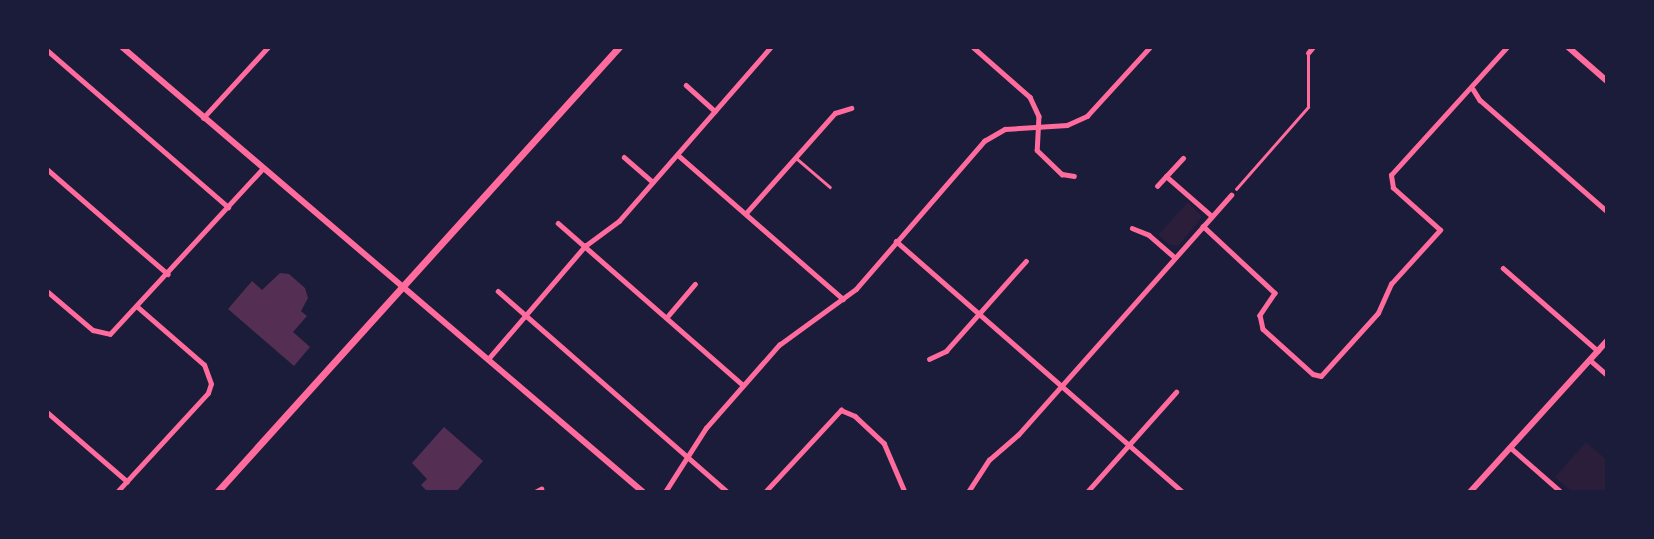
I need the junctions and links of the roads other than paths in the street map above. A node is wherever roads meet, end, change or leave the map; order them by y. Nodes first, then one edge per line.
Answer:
1 (122, 47) edge
2 (268, 47) edge
3 (619, 47) edge
4 (771, 47) edge
5 (973, 47) edge
6 (1313, 47) edge
7 (1507, 47) edge
8 (1568, 47) edge
9 (1146, 49) edge
10 (47, 50) edge
11 (1308, 54) joint
12 (1607, 81) edge
13 (686, 85) dead end
14 (1473, 89) junction
15 (851, 108) dead end
16 (715, 111) junction
17 (204, 118) junction
18 (1036, 128) junction
19 (678, 155) junction
20 (624, 157) dead end
21 (795, 158) junction
22 (1183, 158) dead end
23 (47, 169) edge
24 (262, 169) junction
25 (1074, 176) dead end
26 (1166, 176) junction
27 (653, 182) junction
28 (1157, 186) dead end
29 (830, 187) dead end
30 (1236, 189) dead end
31 (1231, 195) dead end
32 (228, 207) junction
33 (1607, 211) edge
34 (747, 212) junction
35 (1212, 216) junction
36 (558, 223) dead end
37 (1203, 226) junction
38 (1132, 228) dead end
39 (896, 242) junction
40 (585, 246) junction
41 (1174, 257) junction
42 (1026, 261) dead end
43 (1503, 268) dead end
44 (167, 274) junction
45 (695, 284) dead end
46 (402, 287) junction
47 (47, 290) edge
48 (498, 291) dead end
49 (843, 299) junction
50 (137, 307) junction
51 (524, 315) junction
52 (979, 315) junction
53 (667, 317) junction
54 (1607, 341) edge
55 (1598, 351) junction
56 (489, 358) junction
57 (929, 359) dead end
58 (1590, 360) junction
59 (1607, 375) edge
60 (743, 385) junction
61 (1061, 386) junction
62 (1176, 391) dead end
63 (47, 412) edge
64 (1129, 445) junction
65 (1511, 448) junction
66 (688, 456) junction
67 (127, 481) junction
68 (541, 489) dead end
69 (117, 492) edge
70 (217, 492) edge
71 (535, 492) edge
72 (643, 492) edge
73 (665, 492) edge
74 (728, 492) edge
75 (765, 492) edge
76 (905, 492) edge
77 (968, 492) edge
78 (1087, 492) edge
79 (1183, 492) edge
80 (1470, 492) edge
81 (1561, 492) edge

1 - 17 street
2 - 17 street
3 - 46 main road
4 - 16 street
5 - 18 street
6 - 11 street
7 - 14 street
8 - 12 street
9 - 18 street
10 - 32 street
11 - 30 lane
13 - 16 street
14 - 33 street
14 - 37 street
15 - 21 street
16 - 19 street
17 - 24 street
18 - 25 street
18 - 39 street
19 - 27 street
19 - 34 street
20 - 27 street
21 - 29 lane
21 - 34 street
22 - 26 street
23 - 44 street
24 - 32 street
24 - 46 street
26 - 28 street
26 - 35 street
27 - 40 street
31 - 35 street
32 - 44 street
34 - 49 street
35 - 37 street
36 - 40 street
37 - 41 street
38 - 41 street
39 - 49 street
39 - 52 street
40 - 51 street
40 - 53 street
41 - 61 street
42 - 52 street
43 - 55 street
44 - 50 street
45 - 53 street
46 - 56 street
46 - 70 main road
47 - 50 street
48 - 51 street
49 - 60 street
50 - 67 street
51 - 56 street
51 - 66 street
52 - 57 street
52 - 61 street
53 - 60 street
54 - 55 street
55 - 58 street
56 - 72 street
58 - 59 street
58 - 65 street
60 - 66 street
61 - 64 street
61 - 77 street
62 - 64 street
63 - 67 street
64 - 78 street
64 - 79 street
65 - 80 street
65 - 81 street
66 - 73 street
66 - 74 street
67 - 69 street
68 - 71 street
75 - 76 street

